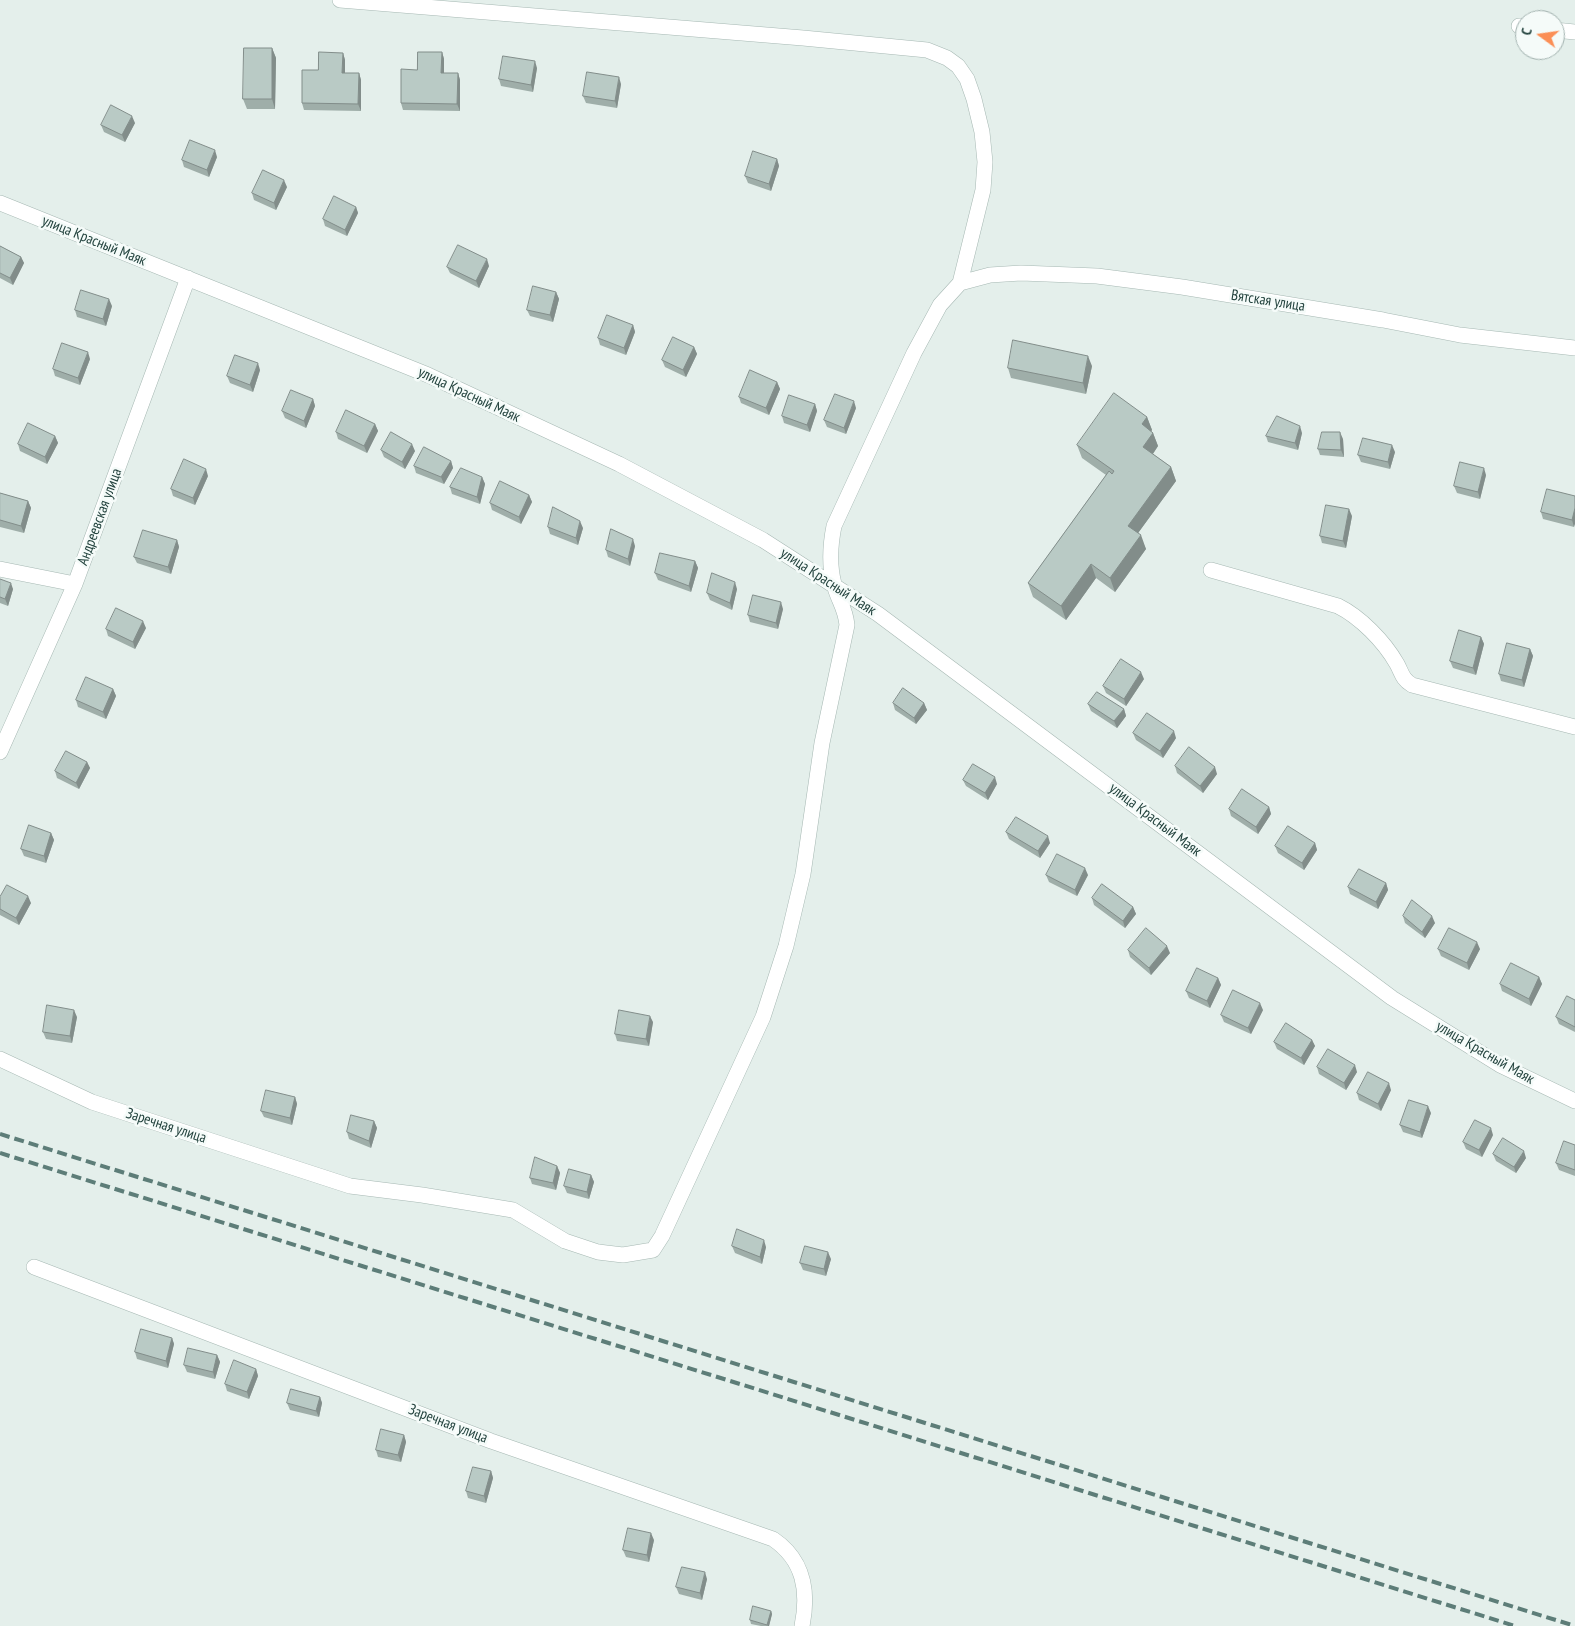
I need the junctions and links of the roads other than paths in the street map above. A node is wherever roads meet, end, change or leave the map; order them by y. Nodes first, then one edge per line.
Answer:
1 (340, 0) edge
2 (0, 203) edge
3 (188, 278) junction
4 (960, 283) junction
5 (1575, 348) edge
6 (0, 569) edge
7 (1211, 570) dead end
8 (75, 584) junction
9 (834, 586) junction
10 (1575, 727) edge
11 (0, 752) edge
12 (0, 1059) edge
13 (1575, 1101) edge
14 (34, 1267) dead end
15 (802, 1626) edge

1 - 4 street
2 - 3 street, улица Красный Маяк
3 - 8 street, Андреевская улица
3 - 9 street, улица Красный Маяк
4 - 5 street, Вятская улица
4 - 9 street
6 - 8 street
7 - 10 street
8 - 11 street, Андреевская улица
9 - 12 street, Заречная улица
9 - 13 street, улица Красный Маяк
14 - 15 street, Заречная улица

